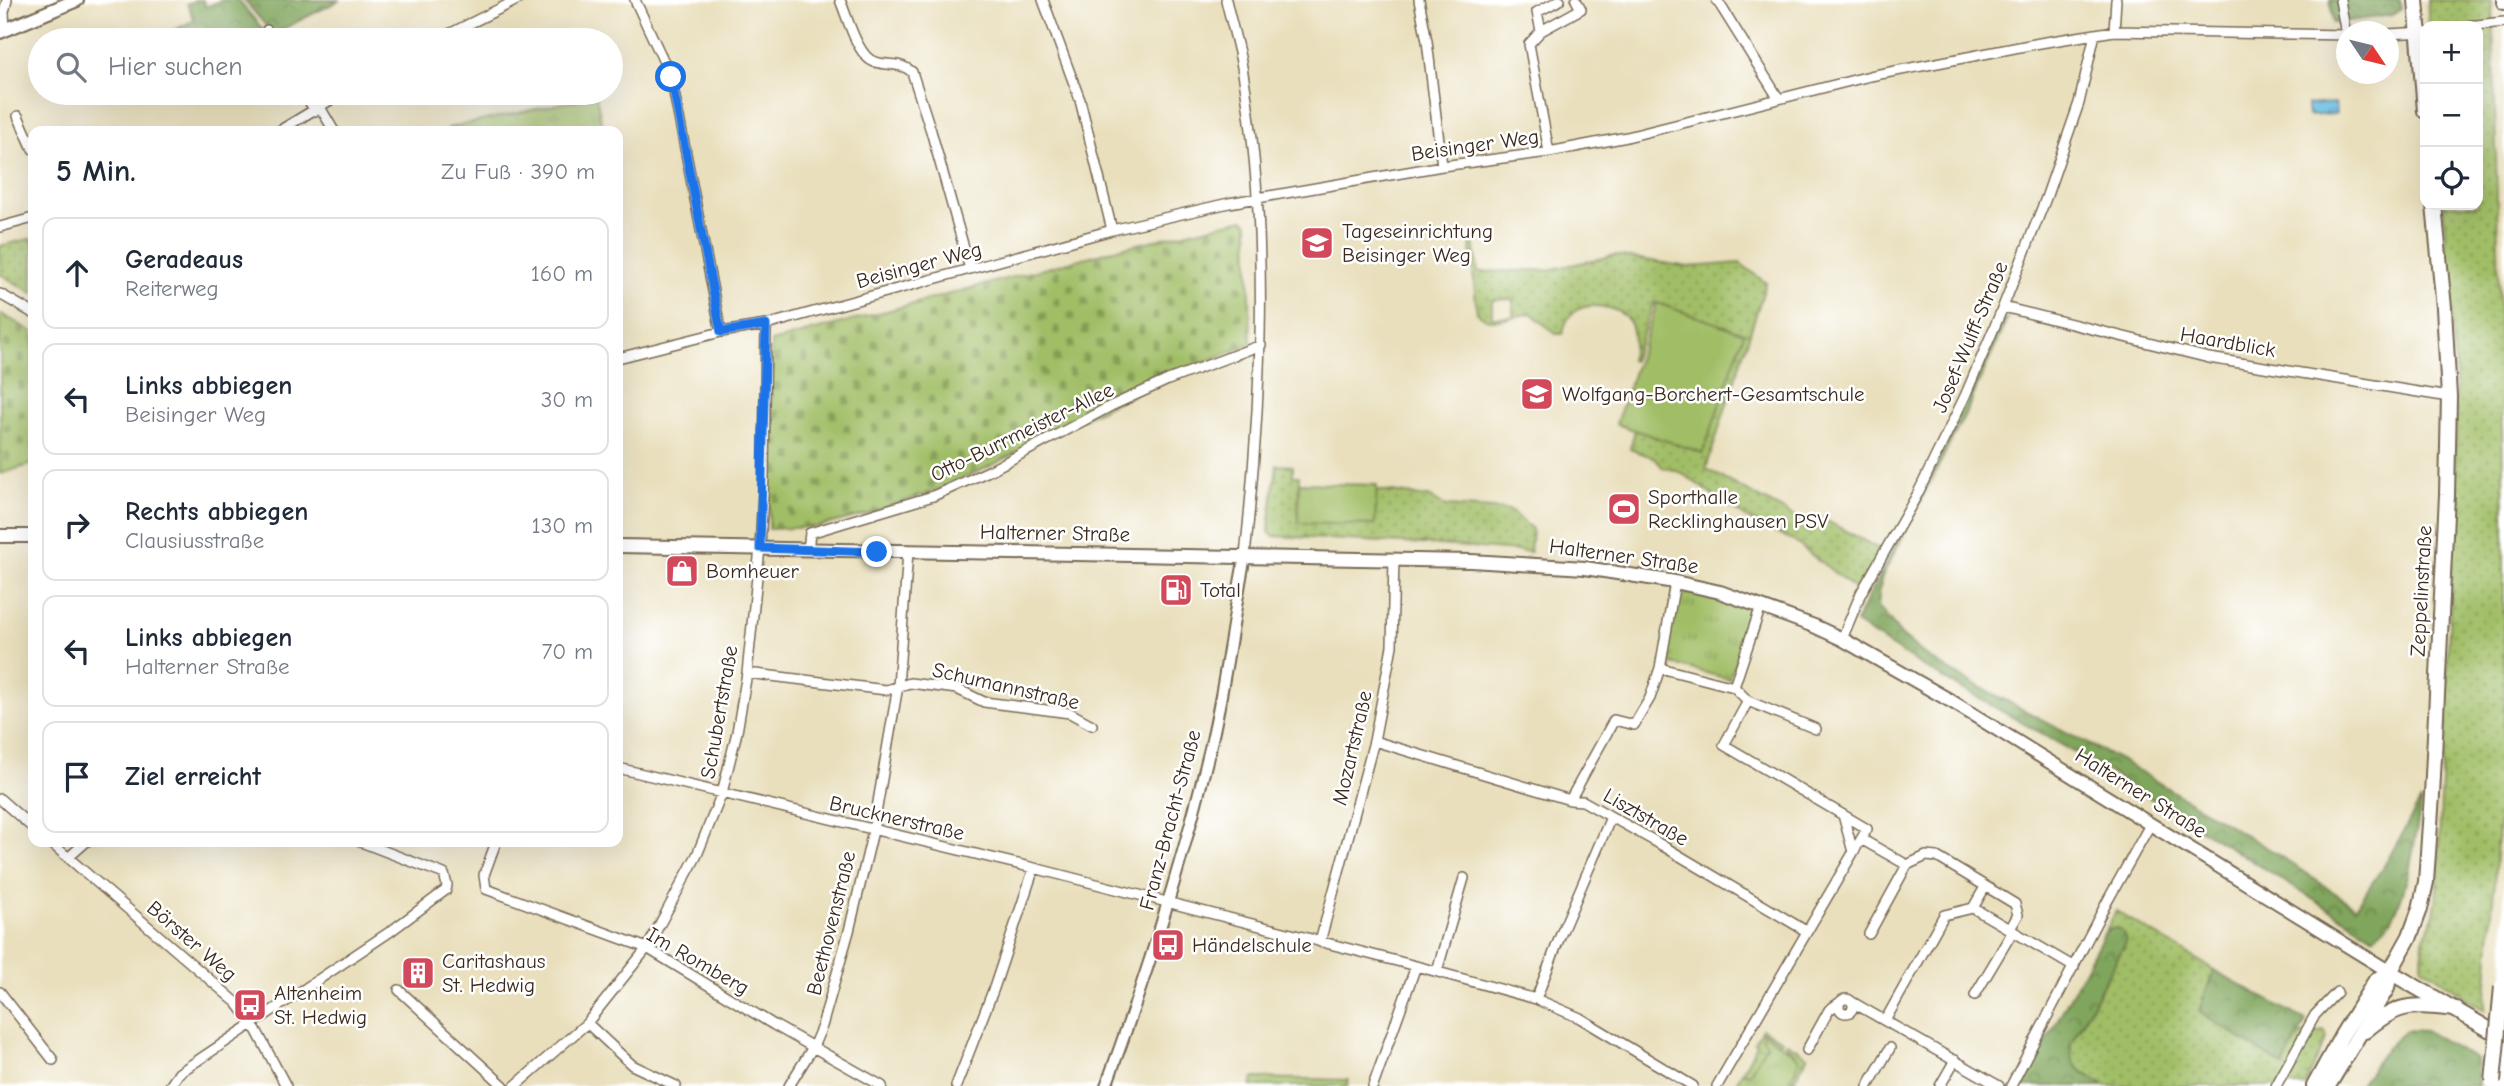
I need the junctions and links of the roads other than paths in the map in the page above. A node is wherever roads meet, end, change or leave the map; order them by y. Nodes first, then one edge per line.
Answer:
1 (7, 0) edge
2 (77, 0) edge
3 (517, 0) edge
4 (635, 0) edge
5 (840, 0) edge
6 (1042, 0) edge
7 (1226, 0) edge
8 (1419, 0) edge
9 (1560, 0) edge
10 (1576, 0) edge
11 (1717, 0) edge
12 (2116, 0) edge
13 (2340, 0) edge
14 (2416, 0) edge
15 (2344, 21) edge
16 (2420, 21) edge
17 (2504, 22) edge
18 (2483, 24) edge
19 (461, 28) edge
20 (2, 31) edge
21 (1541, 31) junction
22 (2113, 31) junction
23 (2420, 32) edge
24 (2399, 33) edge
25 (2095, 34) junction
26 (2336, 34) edge
27 (1779, 99) junction
28 (314, 105) edge
29 (323, 105) edge
30 (317, 109) junction
31 (18, 116) dead end
32 (288, 126) edge
33 (330, 126) edge
34 (28, 138) edge
35 (1549, 152) junction
36 (1442, 166) junction
37 (1256, 198) junction
38 (2434, 210) edge
39 (28, 219) edge
40 (0, 227) edge
41 (1112, 230) junction
42 (970, 269) junction
43 (0, 294) edge
44 (2003, 307) junction
45 (28, 310) edge
46 (766, 325) junction
47 (721, 332) junction
48 (1261, 345) junction
49 (623, 357) edge
50 (2449, 397) junction
51 (0, 536) edge
52 (28, 536) edge
53 (623, 546) edge
54 (760, 548) junction
55 (808, 550) junction
56 (908, 552) junction
57 (1245, 556) junction
58 (1394, 559) junction
59 (1675, 582) junction
60 (1761, 606) junction
61 (1842, 639) junction
62 (1660, 668) junction
63 (747, 673) junction
64 (898, 686) junction
65 (1734, 687) junction
66 (1748, 701) junction
67 (1092, 725) dead end
68 (1816, 729) dead end
69 (1374, 741) junction
70 (623, 769) edge
71 (722, 793) junction
72 (0, 799) edge
73 (1570, 800) junction
74 (1843, 815) junction
75 (1611, 817) junction
76 (2151, 823) junction
77 (28, 824) edge
78 (873, 831) junction
79 (1861, 839) junction
80 (56, 847) edge
81 (80, 847) edge
82 (374, 847) edge
83 (494, 847) edge
84 (1853, 852) junction
85 (69, 857) junction
86 (1907, 865) junction
87 (1034, 869) junction
88 (1464, 878) dead end
89 (1985, 887) junction
90 (1168, 903) junction
91 (1973, 908) junction
92 (2011, 930) junction
93 (1806, 931) junction
94 (1869, 934) dead end
95 (1320, 942) junction
96 (647, 948) junction
97 (1416, 966) junction
98 (2074, 967) junction
99 (1437, 971) junction
100 (2390, 972) junction
101 (2503, 986) edge
102 (399, 990) dead end
103 (0, 992) edge
104 (2337, 992) dead end
105 (1975, 995) dead end
106 (1536, 999) junction
107 (2456, 1009) junction
108 (1886, 1019) junction
109 (587, 1023) junction
110 (253, 1024) junction
111 (2504, 1038) edge
112 (2356, 1039) junction
113 (813, 1047) junction
114 (1890, 1048) dead end
115 (2504, 1049) edge
116 (1807, 1050) dead end
117 (53, 1060) dead end
118 (1955, 1060) junction
119 (2498, 1085) edge
120 (170, 1086) edge
121 (286, 1086) edge
122 (504, 1086) edge
123 (515, 1086) edge
124 (676, 1086) edge
125 (789, 1086) edge
126 (882, 1086) edge
127 (956, 1086) edge
128 (1106, 1086) edge
129 (1373, 1086) edge
130 (1693, 1086) edge
131 (1717, 1086) edge
132 (1868, 1086) edge
133 (1940, 1086) edge
134 (1999, 1086) edge
135 (2011, 1086) edge
136 (2276, 1086) edge
137 (2314, 1086) edge
138 (2328, 1086) edge

1 - 20 street
2 - 20 main road
3 - 19 street
4 - 47 street
5 - 42 street
6 - 41 street
7 - 37 street
8 - 36 street
9 - 21 street
10 - 21 street
11 - 27 street
12 - 22 street
13 - 15 street
14 - 16 main road
17 - 18 street
21 - 35 street
22 - 25 street, Beisinger Weg
22 - 26 street, Beisinger Weg
23 - 24 street
25 - 27 street, Beisinger Weg
25 - 44 street, Josef-Wulff-Straße
27 - 35 street, Beisinger Weg
28 - 30 street
29 - 30 street
30 - 32 street
30 - 33 street
31 - 34 street
35 - 36 street, Beisinger Weg
36 - 37 street, Beisinger Weg
37 - 41 street, Beisinger Weg
37 - 48 street
38 - 50 main road, Zeppelinstraße
39 - 40 street
41 - 42 street, Beisinger Weg
42 - 46 street, Beisinger Weg
43 - 45 street
44 - 50 street, Haardblick
44 - 61 street, Josef-Wulff-Straße
46 - 47 street, Beisinger Weg
46 - 54 street, Schubertstraße
47 - 49 street, Beisinger Weg
48 - 55 street, Otto-Burrmeister-Allee
48 - 57 street
50 - 100 main road, Zeppelinstraße
51 - 52 main road
53 - 54 main road, Halterner Straße
54 - 55 main road, Halterner Straße
54 - 63 street, Schubertstraße
55 - 56 main road, Halterner Straße
56 - 57 main road, Halterner Straße
56 - 64 street, Beethovenstraße
57 - 58 main road, Halterner Straße
57 - 90 street, Franz-Bracht-Straße
58 - 59 main road, Halterner Straße
58 - 69 street, Mozartstraße
59 - 60 main road, Halterner Straße
59 - 62 street
60 - 61 main road, Halterner Straße
60 - 65 street
61 - 76 main road, Halterner Straße
62 - 65 street
62 - 73 street
63 - 64 street, Schumannstraße
63 - 71 street, Schubertstraße
64 - 67 street, Schumannstraße
64 - 78 street, Beethovenstraße
65 - 66 street
66 - 68 street
66 - 74 street
69 - 73 street, Lisztstraße
69 - 95 street, Mozartstraße
70 - 71 street, Brucknerstraße
71 - 78 street, Brucknerstraße
71 - 96 street, Schubertstraße
72 - 77 street
73 - 75 street, Lisztstraße
74 - 79 street
74 - 84 street
75 - 93 street, Lisztstraße
75 - 106 street
76 - 98 street
76 - 100 main road, Halterner Straße
78 - 87 street, Brucknerstraße
78 - 113 street, Beethovenstraße
79 - 84 street
79 - 86 street
80 - 85 street, Börster Weg
81 - 85 street
82 - 110 street
83 - 96 street, Im Romberg
84 - 93 street
85 - 110 street, Börster Weg
86 - 89 street
86 - 94 street
87 - 90 street, Brucknerstraße
87 - 127 street
88 - 99 street
89 - 91 street
89 - 92 street
90 - 95 street, Brucknerstraße
90 - 128 street, Franz-Bracht-Straße
91 - 92 street
91 - 108 street
92 - 98 street
92 - 105 street
93 - 131 street
95 - 97 street, Brucknerstraße
96 - 109 street, Schubertstraße
96 - 113 street, Im Romberg
97 - 99 street, Brucknerstraße
97 - 129 street
98 - 135 street
99 - 106 street, Brucknerstraße
100 - 107 main road, Halterner Straße
100 - 112 main road
100 - 137 main road
101 - 119 main road, bridge
102 - 122 street
103 - 117 street
104 - 136 street
106 - 130 street, Brucknerstraße
107 - 111 main road, Halterner Straße
107 - 112 main road
108 - 116 street
108 - 118 street
109 - 123 street, Schubertstraße
109 - 124 street
110 - 120 street
110 - 121 street, Börster Weg
112 - 138 main road
113 - 125 street, Beethovenstraße
113 - 126 street, Im Romberg
114 - 132 street
115 - 119 main road
118 - 133 street
118 - 134 street

